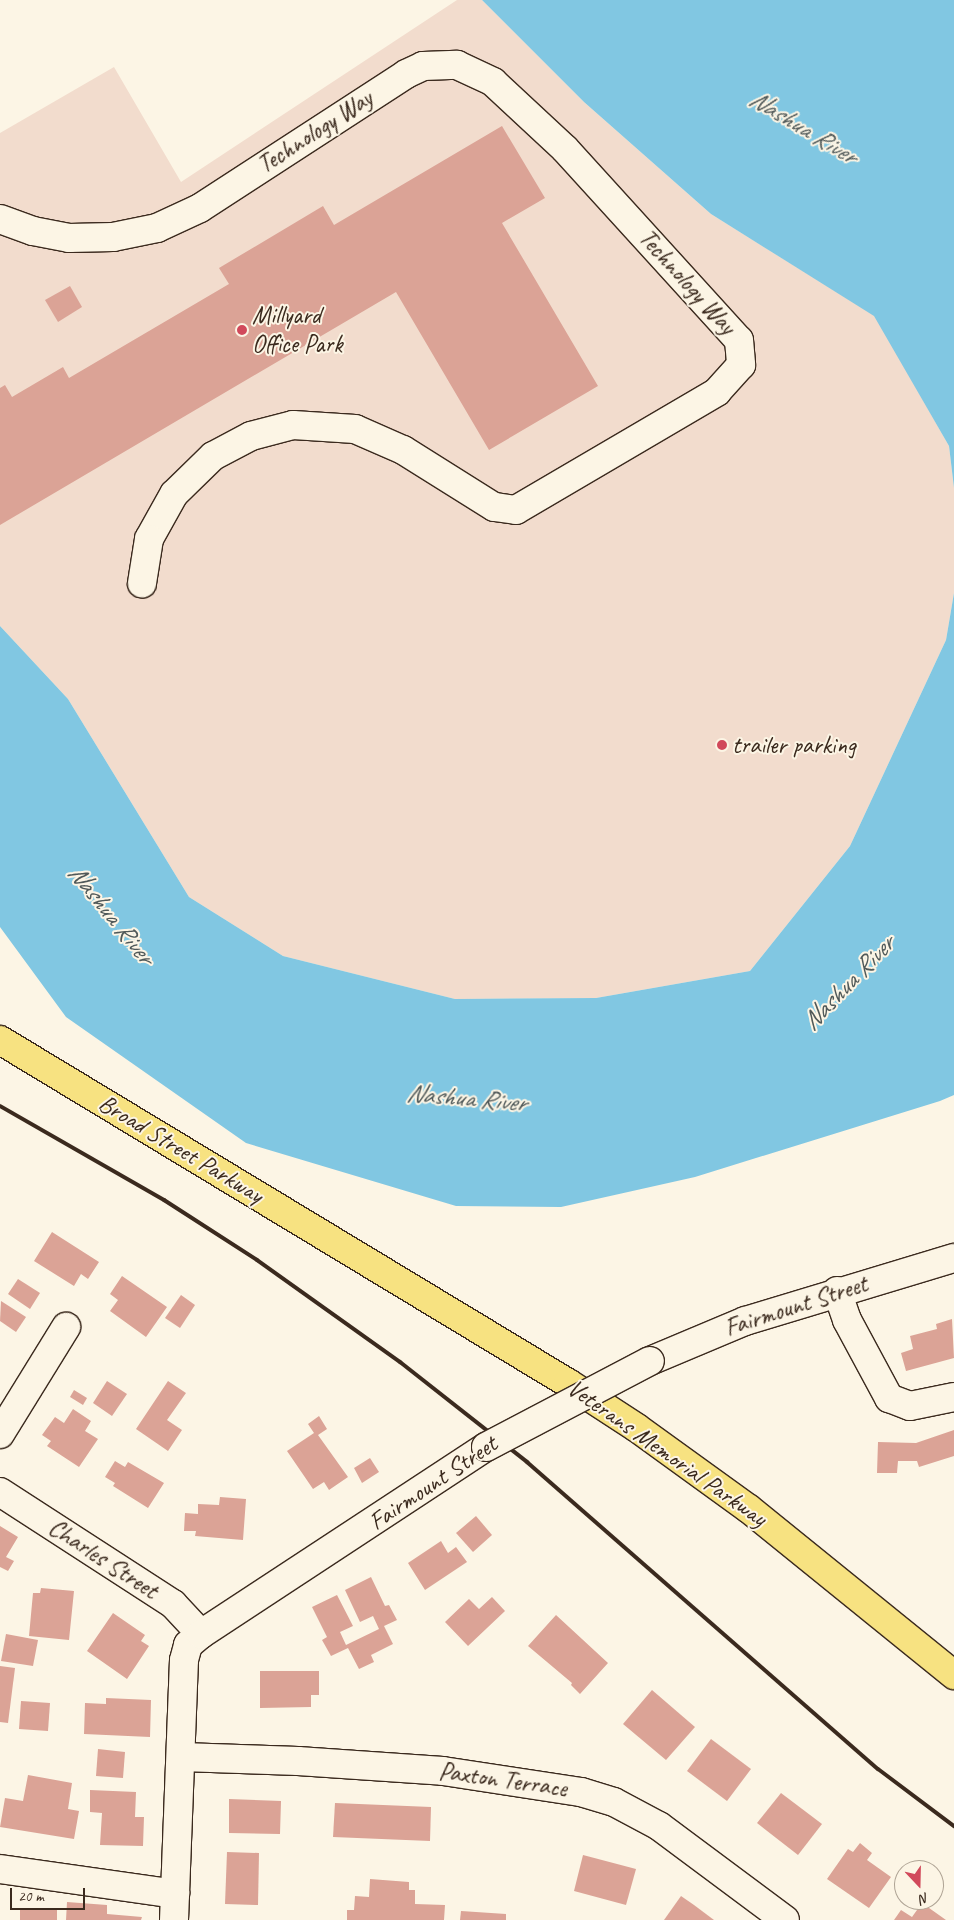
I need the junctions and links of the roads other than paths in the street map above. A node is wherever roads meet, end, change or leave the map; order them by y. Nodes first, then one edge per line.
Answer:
1 (0, 219) edge
2 (142, 583) dead end
3 (0, 1040) edge
4 (362, 1258) joint
5 (954, 1258) edge
6 (838, 1291) junction
7 (66, 1327) dead end
8 (954, 1397) edge
9 (0, 1434) edge
10 (0, 1492) edge
11 (201, 1634) junction
12 (954, 1675) edge
13 (182, 1757) junction
14 (0, 1868) edge
15 (174, 1907) edge
16 (786, 1920) edge

1 - 2 street, Technology Way
3 - 4 main road, Broad Street Parkway
4 - 12 main road, Veterans Memorial Parkway
5 - 6 street, Fairmount Street
6 - 8 street
6 - 11 street, Fairmount Street, bridge
7 - 9 street
10 - 11 street, Charles Street
11 - 13 street, Fairmount Street
13 - 15 street, Fairmount Street
13 - 16 street, Paxton Terrace
14 - 15 street

